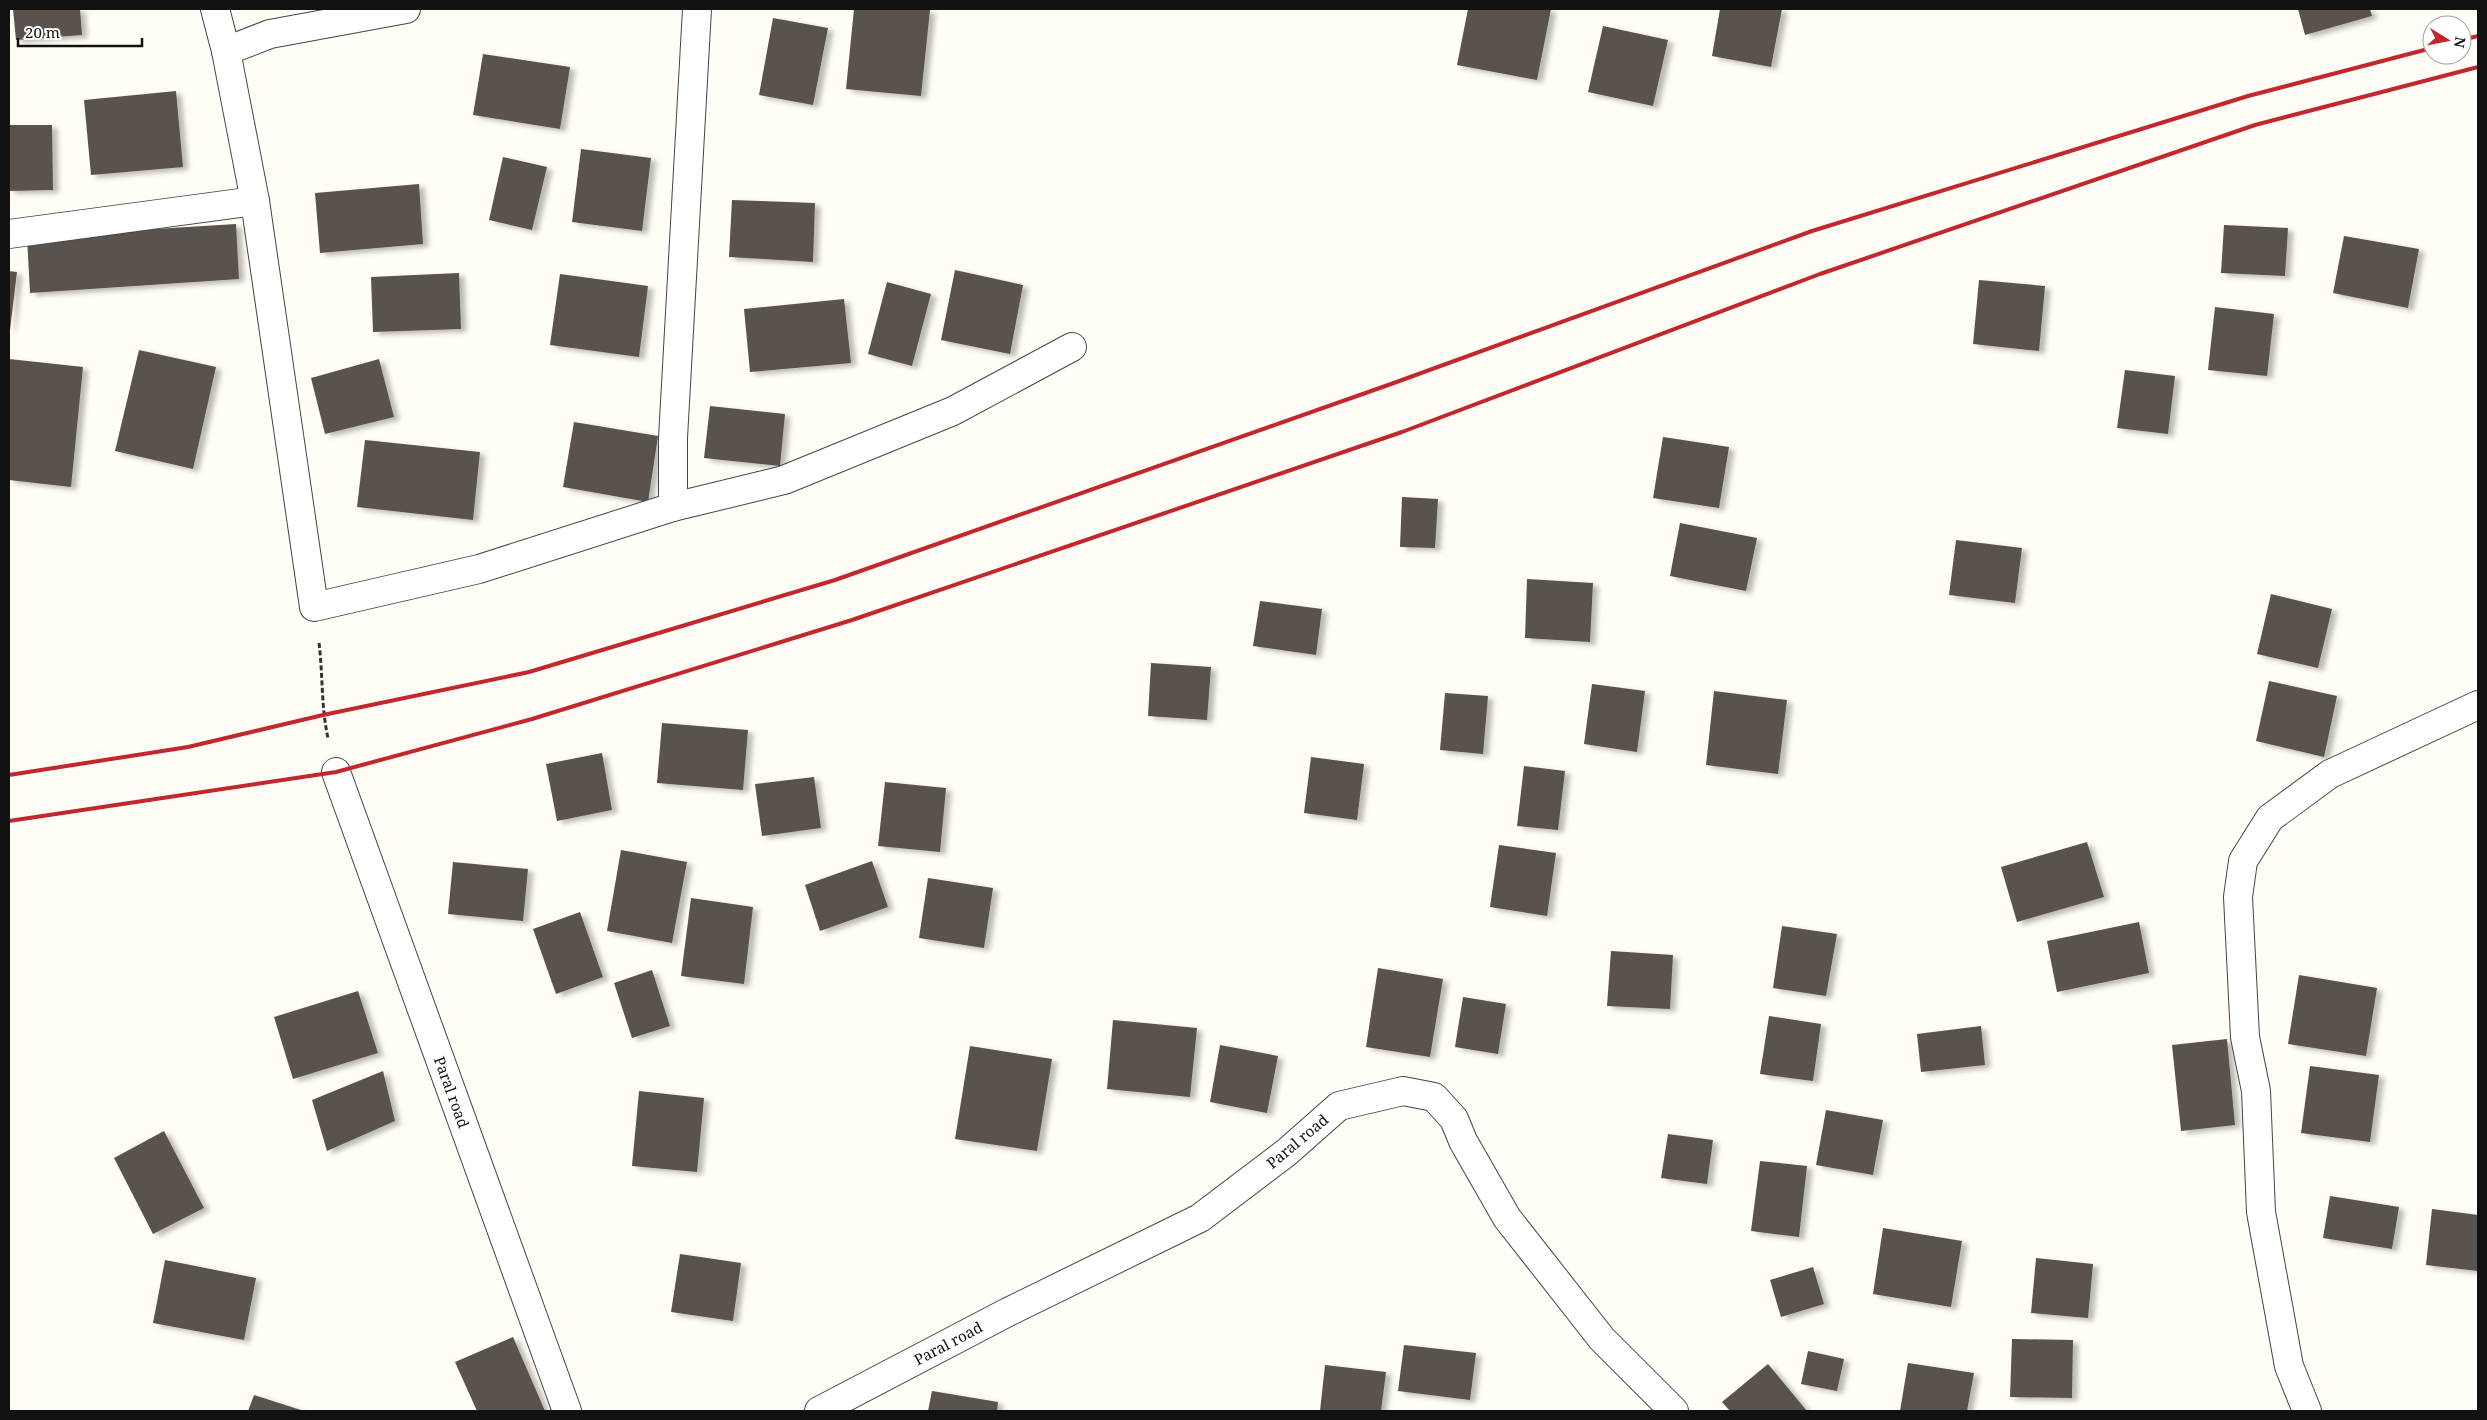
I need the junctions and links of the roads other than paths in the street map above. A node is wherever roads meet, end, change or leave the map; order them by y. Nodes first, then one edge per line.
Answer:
1 (215, 9) edge
2 (406, 9) edge
3 (697, 9) edge
4 (226, 51) junction
5 (256, 201) junction
6 (9, 234) edge
7 (1072, 347) dead end
8 (673, 507) junction
9 (2478, 705) edge
10 (336, 772) road end
11 (567, 1411) edge
12 (819, 1411) edge
13 (1674, 1411) edge
14 (2307, 1411) edge

1 - 4 street
2 - 4 street
3 - 8 street
4 - 5 street
5 - 6 street
5 - 8 street
7 - 8 street
9 - 14 street
10 - 11 street, Paral road
12 - 13 street, Paral road

